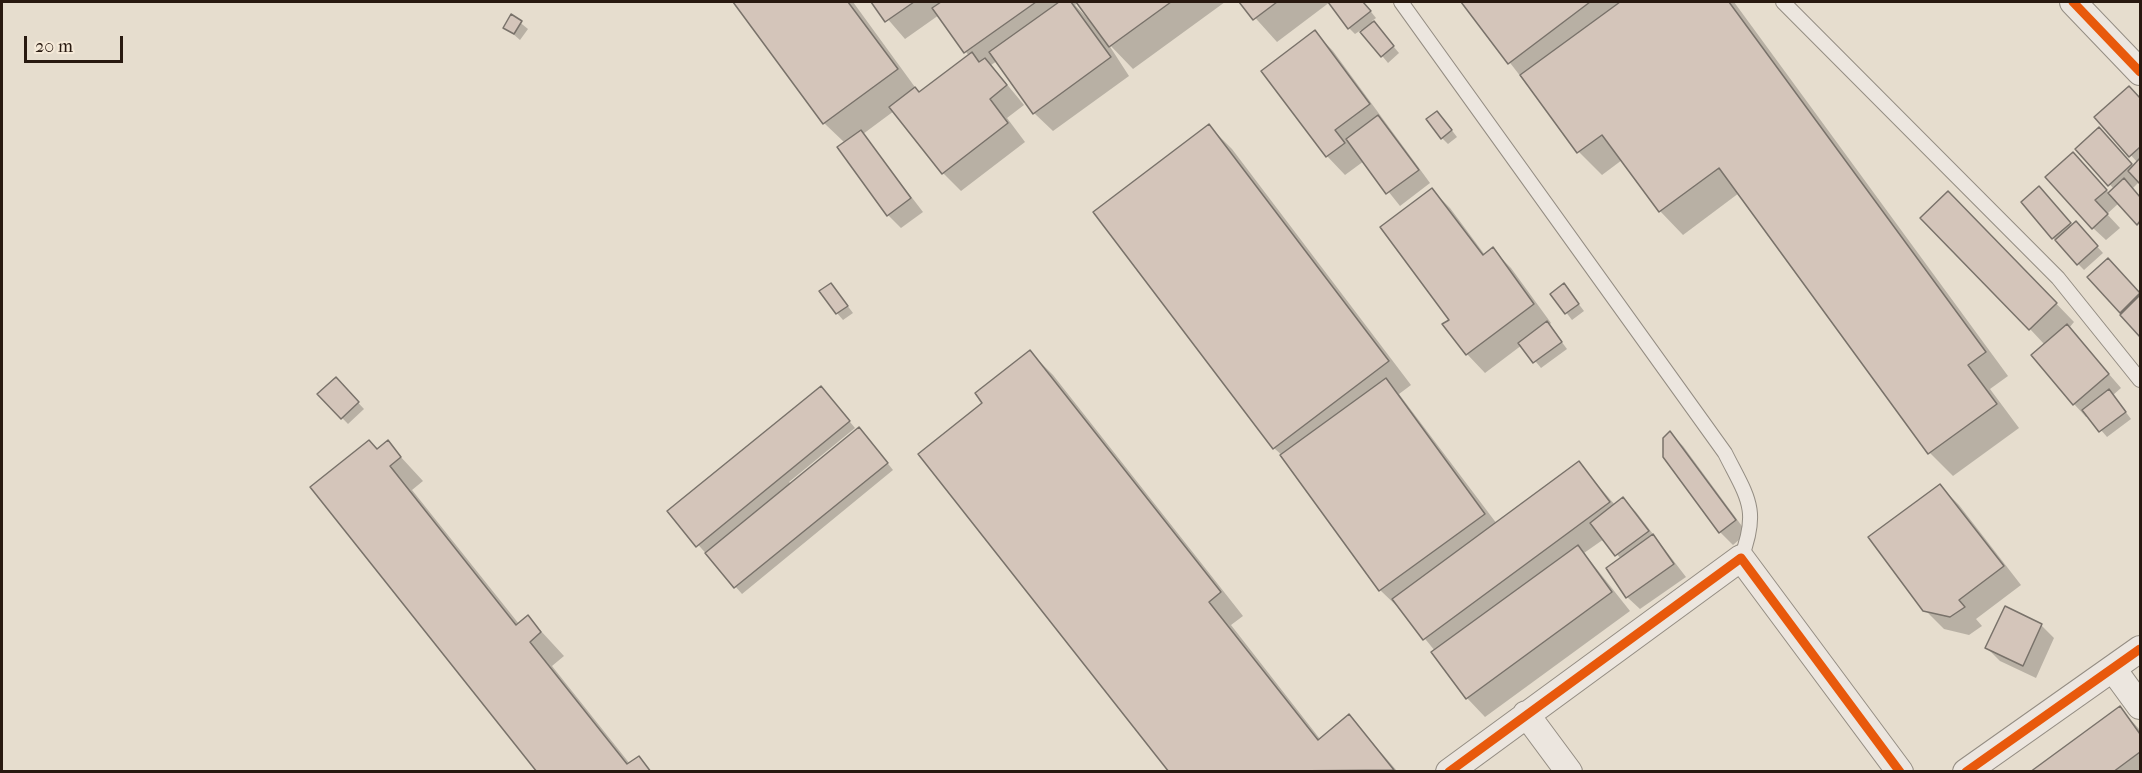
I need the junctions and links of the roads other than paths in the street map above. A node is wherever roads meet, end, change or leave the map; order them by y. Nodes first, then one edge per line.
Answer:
1 (1401, 2) edge
2 (1783, 2) edge
3 (2073, 2) edge
4 (2140, 72) edge
5 (2140, 380) edge
6 (1741, 558) junction
7 (2140, 649) edge
8 (2113, 669) junction
9 (2140, 706) edge
10 (1526, 714) junction
11 (1449, 771) edge
12 (1569, 771) edge
13 (1900, 771) edge
14 (1966, 771) edge

1 - 6 lane
2 - 5 lane
3 - 4 street
6 - 10 street
6 - 13 street
7 - 8 street
8 - 9 street
8 - 14 street
10 - 11 street
10 - 12 street

